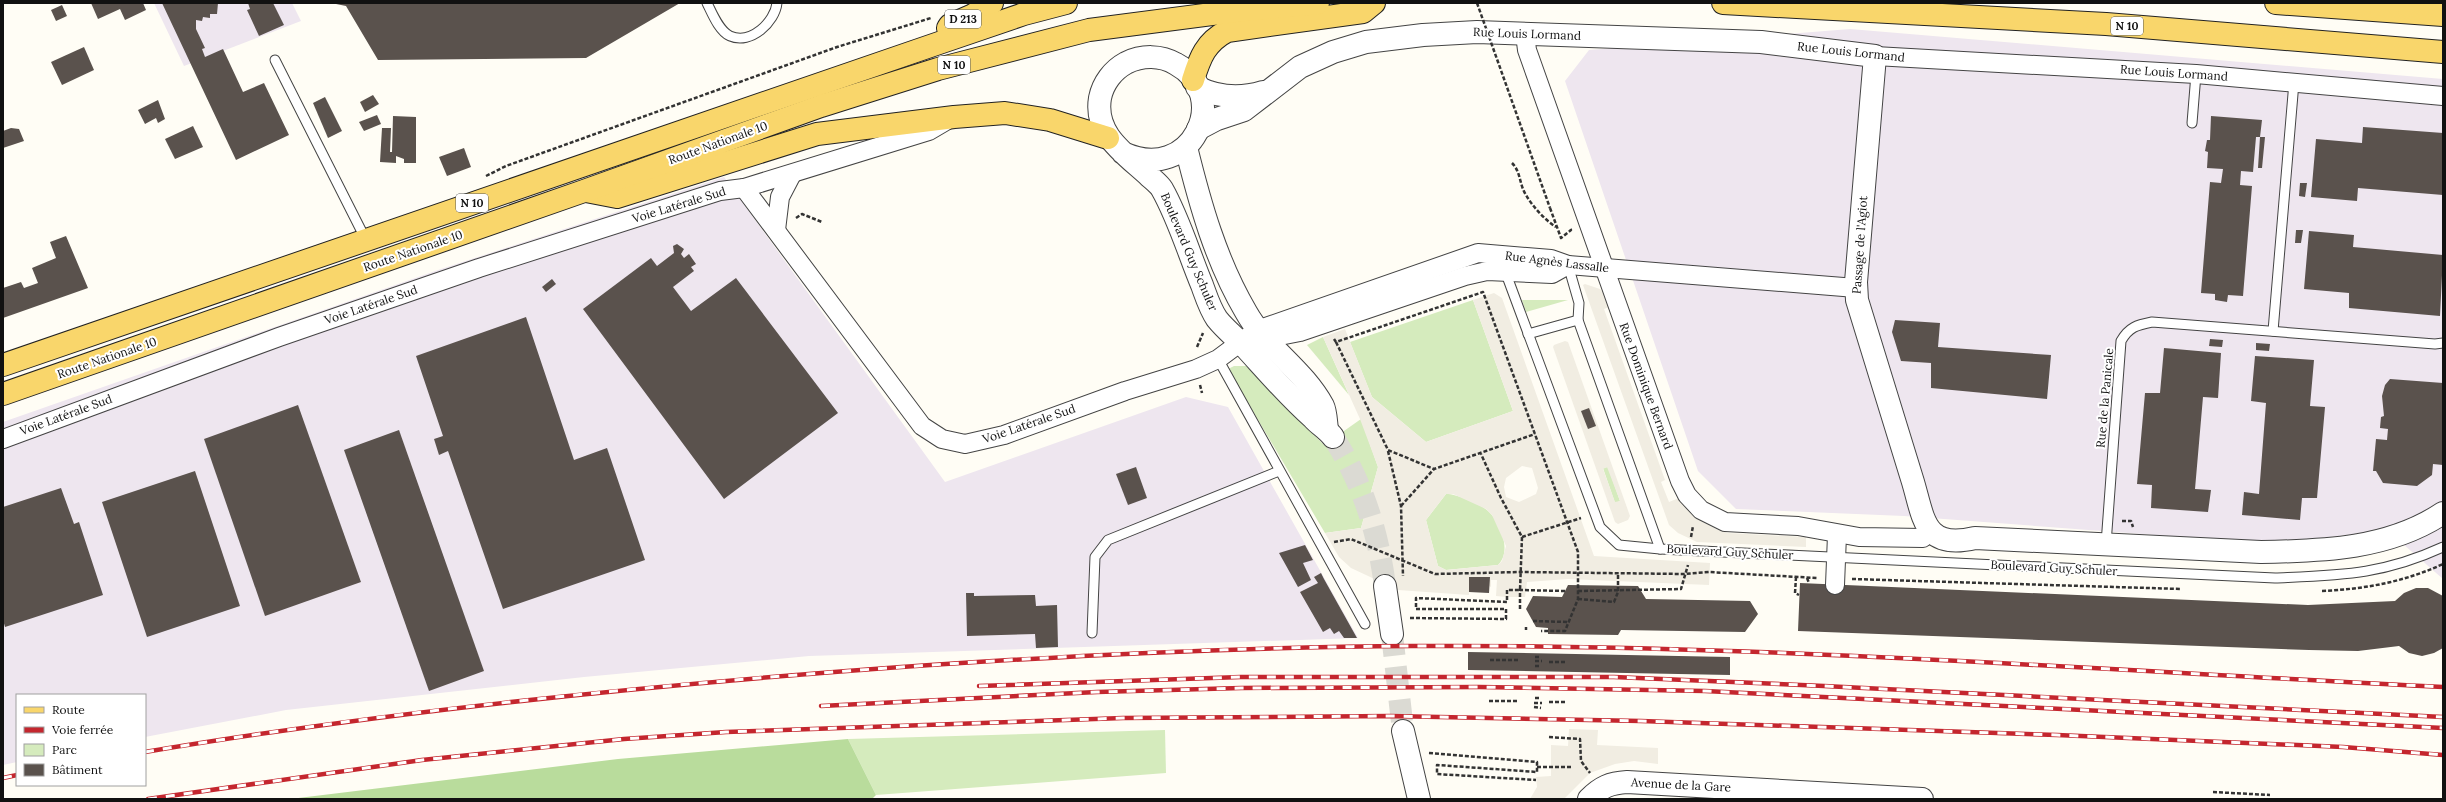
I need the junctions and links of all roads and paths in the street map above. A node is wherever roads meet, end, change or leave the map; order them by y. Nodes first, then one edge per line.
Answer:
1 (706, 3) edge
2 (777, 3) edge
3 (992, 3) edge
4 (1066, 3) edge
5 (1318, 3) edge
6 (1374, 3) edge
7 (1477, 3) edge
8 (1723, 3) edge
9 (2276, 3) edge
10 (2443, 16) edge
11 (1525, 34) junction
12 (942, 42) junction
13 (2443, 52) edge
14 (1875, 56) junction
15 (275, 60) dead end
16 (2196, 74) junction
17 (2294, 82) junction
18 (1195, 83) junction
19 (1270, 90) junction
20 (2443, 96) edge
21 (954, 117) junction
22 (2192, 123) dead end
23 (1198, 129) junction
24 (1108, 138) junction
25 (1186, 147) junction
26 (1123, 153) junction
27 (1512, 163) dead end
28 (792, 174) junction
29 (744, 188) junction
30 (1162, 188) junction
31 (584, 191) junction
32 (822, 222) dead end
33 (1557, 227) junction
34 (776, 230) junction
35 (1561, 238) dead end
36 (366, 240) junction
37 (1568, 265) junction
38 (1604, 268) junction
39 (1505, 271) junction
40 (1856, 288) junction
41 (1578, 320) junction
42 (2273, 332) junction
43 (1528, 334) junction
44 (1330, 335) dead end
45 (1252, 337) junction
46 (1336, 342) junction
47 (2443, 343) edge
48 (1218, 359) junction
49 (3, 365) edge
50 (3, 394) edge
51 (1330, 433) tunnel mouth
52 (1535, 434) junction
53 (3, 439) edge
54 (1388, 450) junction
55 (1481, 454) junction
56 (1434, 469) junction
57 (1279, 471) junction
58 (1918, 498) junction
59 (1401, 506) junction
60 (2443, 513) edge
61 (1580, 518) dead end
62 (1567, 522) junction
63 (1694, 524) dead end
64 (1930, 532) junction
65 (1837, 535) junction
66 (1522, 537) junction
67 (1975, 538) junction
68 (1690, 540) dead end
69 (1331, 542) dead end
70 (2106, 544) junction
71 (2443, 546) edge
72 (1660, 549) junction
73 (1835, 557) junction
74 (1403, 562) junction
75 (1690, 562) dead end
76 (1520, 572) junction
77 (1580, 572) junction
78 (1618, 573) junction
79 (1684, 574) junction
80 (1796, 577) dead end
81 (1807, 578) dead end
82 (1809, 584) dead end
83 (1394, 585) joint
84 (1835, 585) dead end
85 (1520, 590) junction
86 (1618, 590) junction
87 (1565, 591) dead end
88 (1578, 591) junction
89 (1800, 595) dead end
90 (1578, 599) junction
91 (1520, 608) dead end
92 (1533, 621) dead end
93 (1569, 622) junction
94 (1365, 624) dead end
95 (1399, 626) joint
96 (1541, 631) dead end
97 (1092, 633) dead end
98 (1535, 657) dead end
99 (1541, 657) dead end
100 (1490, 660) dead end
101 (1519, 660) dead end
102 (1534, 661) dead end
103 (1542, 661) dead end
104 (1549, 662) dead end
105 (1567, 662) dead end
106 (1535, 666) dead end
107 (1541, 666) dead end
108 (1535, 698) dead end
109 (1541, 698) dead end
110 (1489, 701) dead end
111 (1518, 701) dead end
112 (1549, 702) dead end
113 (1566, 702) dead end
114 (1534, 703) dead end
115 (1542, 703) dead end
116 (1534, 707) dead end
117 (1541, 708) dead end
118 (1548, 737) dead end
119 (1427, 748) dead end
120 (1537, 767) junction
121 (1572, 767) dead end
122 (1590, 773) dead end
123 (1536, 780) dead end
124 (2213, 792) dead end
125 (2270, 795) dead end
126 (1812, 796) edge
127 (1409, 799) edge
128 (1419, 799) edge
129 (1589, 799) edge
130 (1922, 799) edge

1 - 2 lane
3 - 12 main road, D 213
4 - 12 main road, N 10
5 - 31 main road, Route Nationale 10 / N 10
6 - 18 main road
7 - 33 path, bridge
8 - 13 main road, N 10
9 - 10 main road
11 - 14 street, Rue Louis Lormand
11 - 19 street, Rue Louis Lormand
11 - 38 street, Rue Dominique Bernard
12 - 36 main road, N 10
14 - 16 street, Rue Louis Lormand
14 - 40 street, Passage de l'Agiot
15 - 36 lane
16 - 17 street, Rue Louis Lormand
16 - 22 lane
17 - 20 street, Rue Louis Lormand
17 - 42 lane
18 - 19 street, Rue Louis Lormand
18 - 23 street, Boulevard Guy Schuler
18 - 24 street, Boulevard Guy Schuler
19 - 23 street, Rue Louis Lormand
21 - 24 main road
21 - 28 street, Voie Latérale Sud
21 - 31 main road
23 - 25 street, Boulevard Guy Schuler
24 - 26 street, Boulevard Guy Schuler
25 - 26 street, Boulevard Guy Schuler
25 - 45 street
26 - 30 street, Boulevard Guy Schuler
27 - 33 path
28 - 29 street, Voie Latérale Sud
28 - 34 street
29 - 34 street, Voie Latérale Sud
29 - 53 street, Voie Latérale Sud
30 - 45 street
30 - 45 street, Boulevard Guy Schuler
31 - 50 main road, Route Nationale 10 / N 10
32 - 34 path
33 - 35 path
34 - 48 street, Voie Latérale Sud
36 - 49 main road, N 10
37 - 38 street, Rue Agnès Lassalle
37 - 39 street
37 - 41 lane
37 - 45 street, Rue Agnès Lassalle
38 - 40 street, Rue Agnès Lassalle
38 - 65 street, Rue Dominique Bernard
39 - 43 lane, Boulevard Guy Schuler
39 - 45 street, Rue Agnès Lassalle
40 - 58 street, Passage de l'Agiot
41 - 43 lane
41 - 72 lane
42 - 47 lane, Rue de la Panicale
42 - 70 lane, Rue de la Panicale
43 - 72 lane, Boulevard Guy Schuler
44 - 46 path
45 - 48 street, Voie Latérale Sud
45 - 51 street
46 - 52 path
46 - 54 path
48 - 57 lane
52 - 55 path
52 - 62 path
54 - 56 path
54 - 59 path
55 - 56 path
55 - 66 path
56 - 59 path
57 - 94 lane
57 - 97 lane
58 - 64 street
58 - 67 street
59 - 74 path
60 - 70 street
61 - 62 path
62 - 66 path
62 - 77 path
63 - 68 path
64 - 65 street, Rue Dominique Bernard
64 - 67 street
65 - 73 street
66 - 76 path
67 - 70 street
69 - 74 path
71 - 73 lane, Boulevard Guy Schuler
72 - 73 lane, Boulevard Guy Schuler
73 - 84 street
74 - 76 path
74 - 83 path
75 - 79 path
76 - 77 path
76 - 85 path
77 - 78 path
77 - 88 path
78 - 79 path
78 - 86 path
79 - 86 path
80 - 89 path
81 - 82 path
83 - 95 street
85 - 87 path
85 - 91 path
85 - 95 path
86 - 88 path
86 - 90 path
88 - 90 path
90 - 93 path
92 - 93 path
93 - 96 path
98 - 99 path
100 - 101 path
102 - 103 path
104 - 105 path
106 - 107 path
108 - 109 path
110 - 111 path
112 - 113 path
114 - 115 path
116 - 117 path
118 - 122 path
119 - 120 path
120 - 121 path
120 - 123 path
124 - 125 path
126 - 129 street, Avenue de la Gare
126 - 130 street, Avenue de la Gare
127 - 128 street

